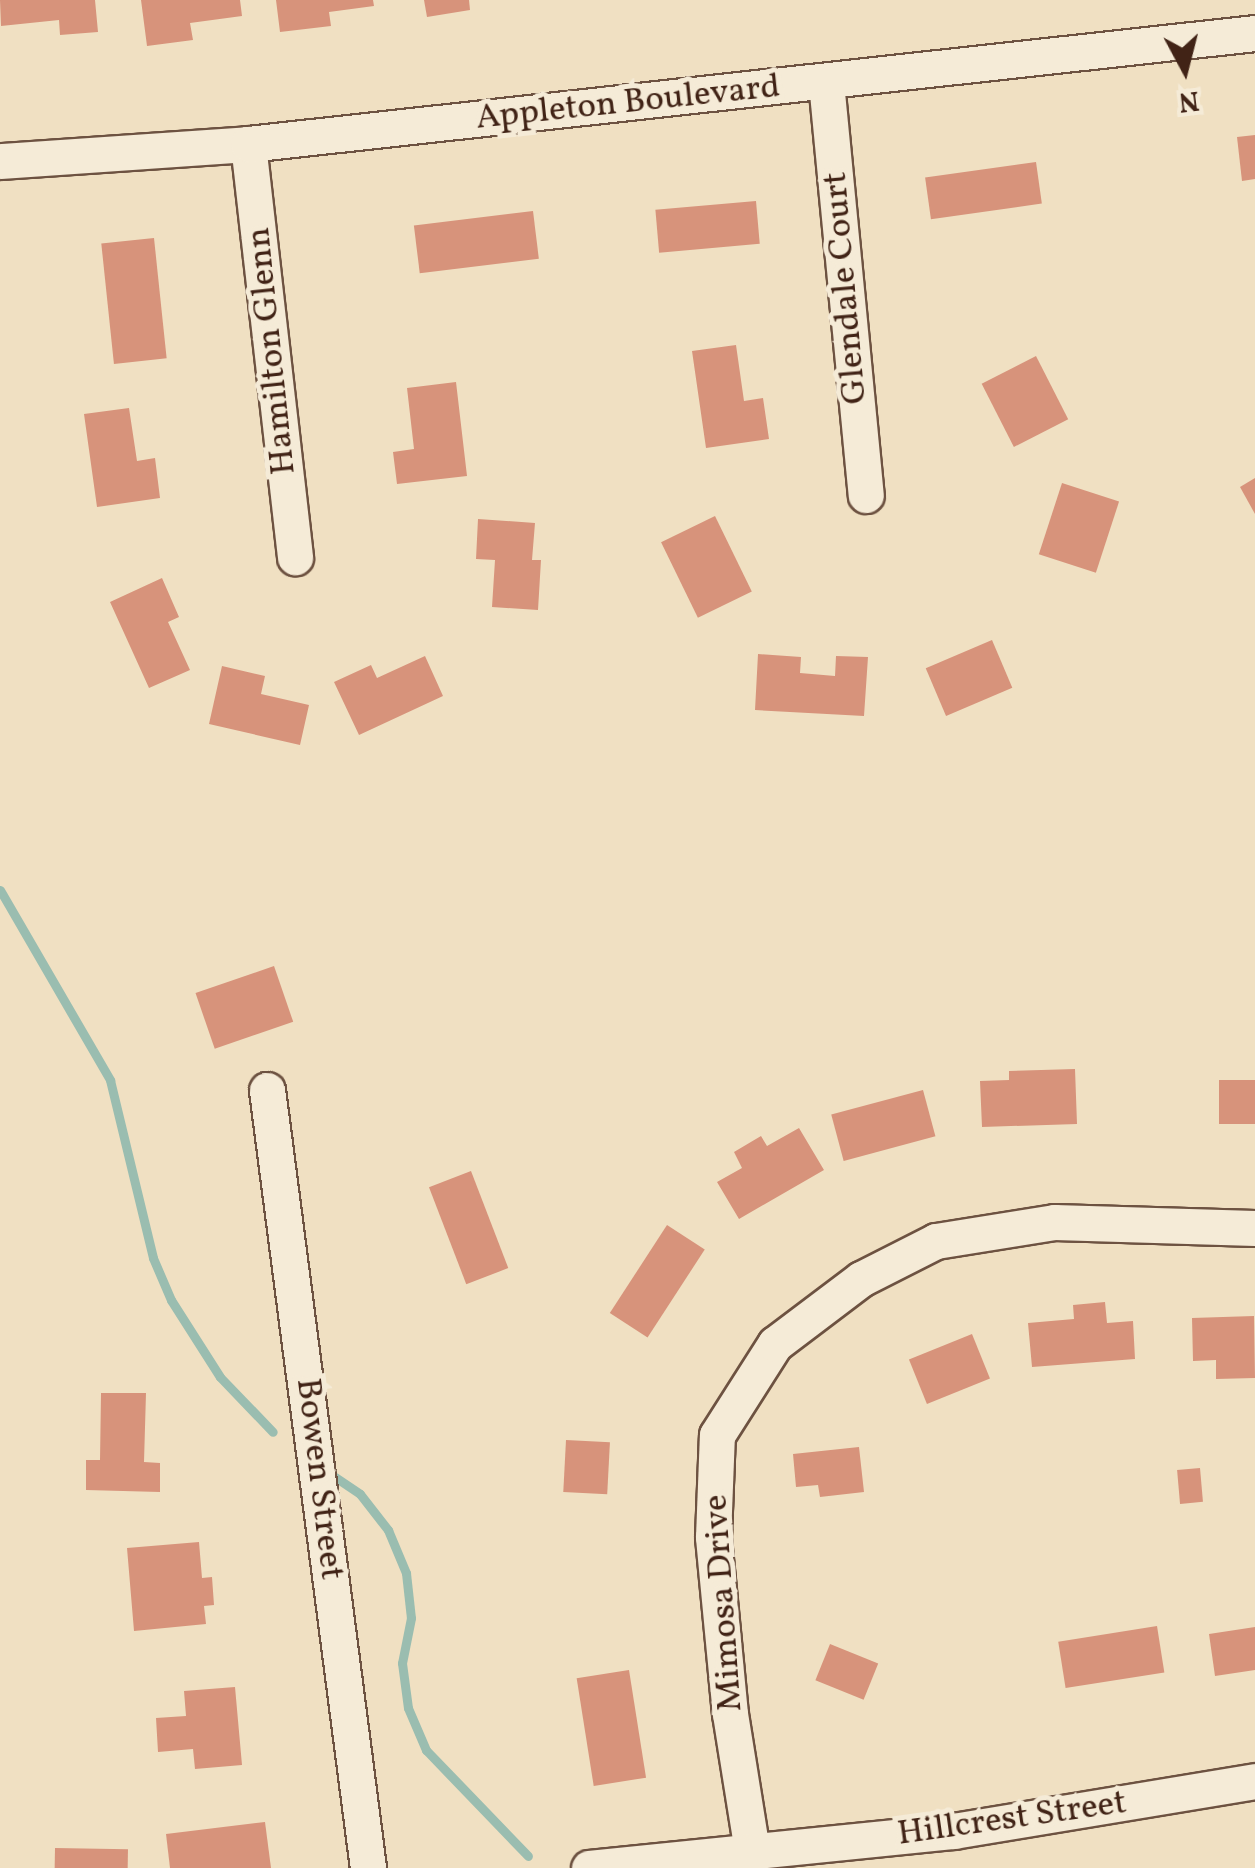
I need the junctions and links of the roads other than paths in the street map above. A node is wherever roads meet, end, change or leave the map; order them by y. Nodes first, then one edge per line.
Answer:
1 (1255, 34) edge
2 (826, 82) junction
3 (248, 144) junction
4 (0, 161) edge
5 (866, 496) dead end
6 (295, 557) dead end
7 (267, 1090) dead end
8 (1255, 1228) edge
9 (1255, 1781) edge
10 (752, 1851) junction
11 (368, 1868) edge
12 (589, 1868) edge

1 - 2 street, Appleton Boulevard
2 - 3 street, Appleton Boulevard
2 - 5 street, Glendale Court
3 - 4 street, Appleton Boulevard
3 - 6 street, Hamilton Glenn
7 - 11 street, Bowen Street
8 - 10 street, Mimosa Drive
9 - 10 street, Hillcrest Street
10 - 12 street, Hillcrest Street

